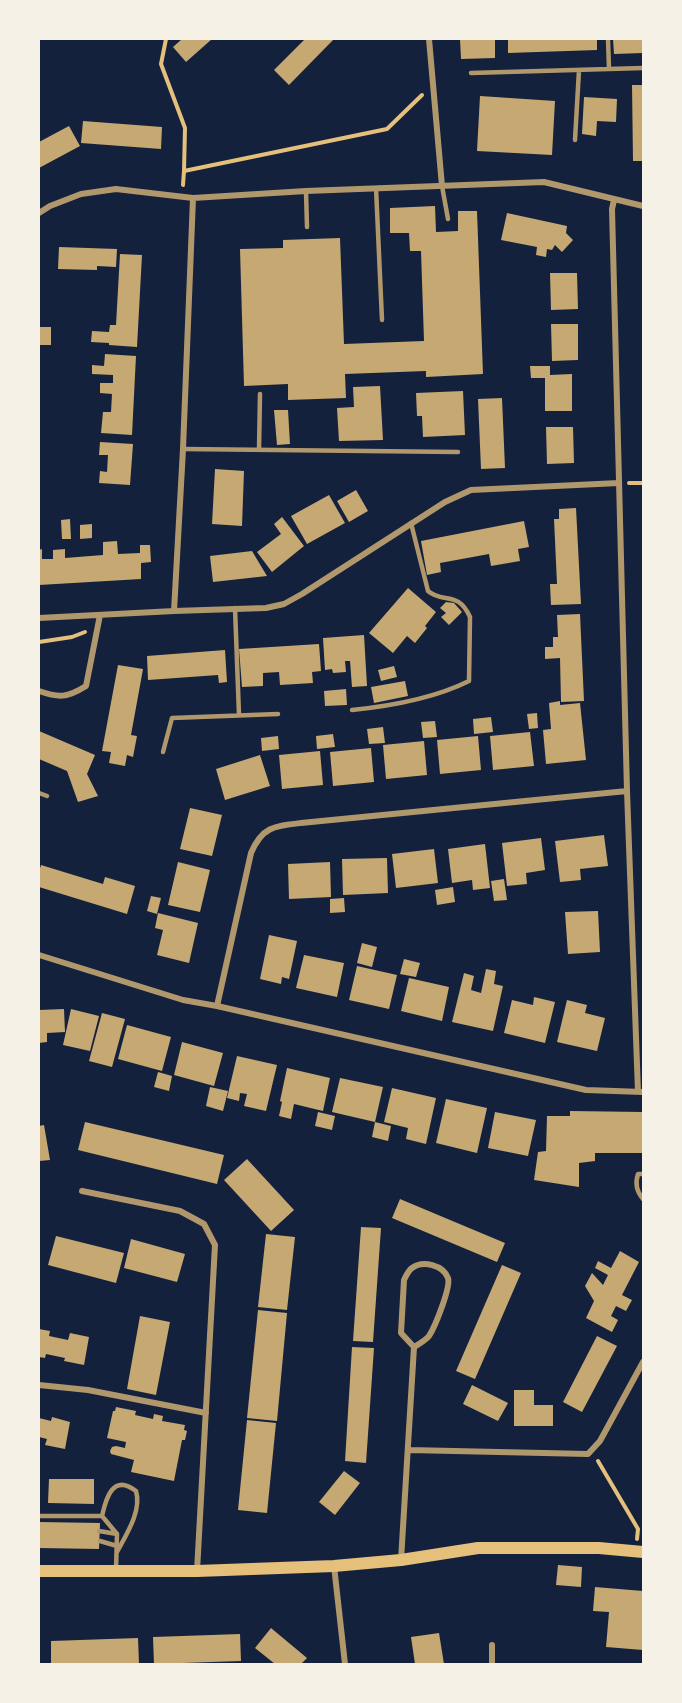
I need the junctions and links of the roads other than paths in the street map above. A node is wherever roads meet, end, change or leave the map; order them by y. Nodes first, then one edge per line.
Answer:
1 (429, 39) edge
2 (608, 39) edge
3 (643, 68) edge
4 (609, 69) junction
5 (579, 70) junction
6 (471, 73) dead end
7 (574, 140) dead end
8 (442, 186) junction
9 (376, 188) junction
10 (306, 191) junction
11 (193, 198) junction
12 (614, 200) junction
13 (643, 206) edge
14 (39, 213) edge
15 (448, 219) dead end
16 (308, 227) dead end
17 (382, 320) dead end
18 (260, 394) dead end
19 (183, 449) junction
20 (259, 450) junction
21 (458, 452) dead end
22 (619, 483) junction
23 (411, 523) junction
24 (235, 608) junction
25 (174, 611) junction
26 (100, 615) junction
27 (39, 618) edge
28 (39, 691) edge
29 (351, 710) dead end
30 (278, 714) dead end
31 (239, 715) junction
32 (163, 752) dead end
33 (627, 791) junction
34 (39, 793) edge
35 (47, 796) dead end
36 (39, 955) edge
37 (217, 1006) junction
38 (641, 1092) edge
39 (643, 1174) edge
40 (82, 1191) dead end
41 (643, 1199) edge
42 (414, 1347) junction
43 (643, 1362) edge
44 (39, 1384) edge
45 (206, 1413) junction
46 (409, 1450) junction
47 (39, 1516) edge
48 (102, 1516) junction
49 (99, 1531) dead end
50 (117, 1534) junction
51 (100, 1541) dead end
52 (117, 1549) junction
53 (640, 1552) edge
54 (401, 1560) junction
55 (334, 1566) junction
56 (116, 1570) junction
57 (39, 1571) edge
58 (197, 1571) junction
59 (492, 1645) dead end
60 (345, 1664) edge
61 (492, 1664) edge

1 - 8 street
2 - 4 lane
3 - 4 lane
4 - 5 lane
5 - 6 lane
5 - 7 lane
8 - 9 street
8 - 12 street
8 - 15 lane
9 - 10 street
9 - 17 lane
10 - 11 street
10 - 16 lane
11 - 14 street
11 - 19 street
12 - 13 street
12 - 22 street
18 - 20 lane
19 - 20 lane
19 - 25 street
20 - 21 lane
22 - 23 street
22 - 33 street
23 - 24 street
23 - 29 lane
24 - 25 street
24 - 31 lane
25 - 26 street
26 - 27 street
26 - 28 street
30 - 31 lane
31 - 32 lane
33 - 37 street
33 - 38 street
34 - 35 lane
36 - 37 street
37 - 38 street
39 - 41 lane
40 - 45 street
42 - 42 street
42 - 46 street
43 - 46 street
44 - 45 street
45 - 58 street
46 - 54 street
47 - 48 lane
48 - 50 lane
48 - 52 lane
49 - 50 lane
50 - 52 lane
51 - 52 lane
52 - 56 lane
53 - 54 main road
54 - 55 main road
55 - 58 main road
55 - 60 street
56 - 57 main road
56 - 58 main road
59 - 61 street

